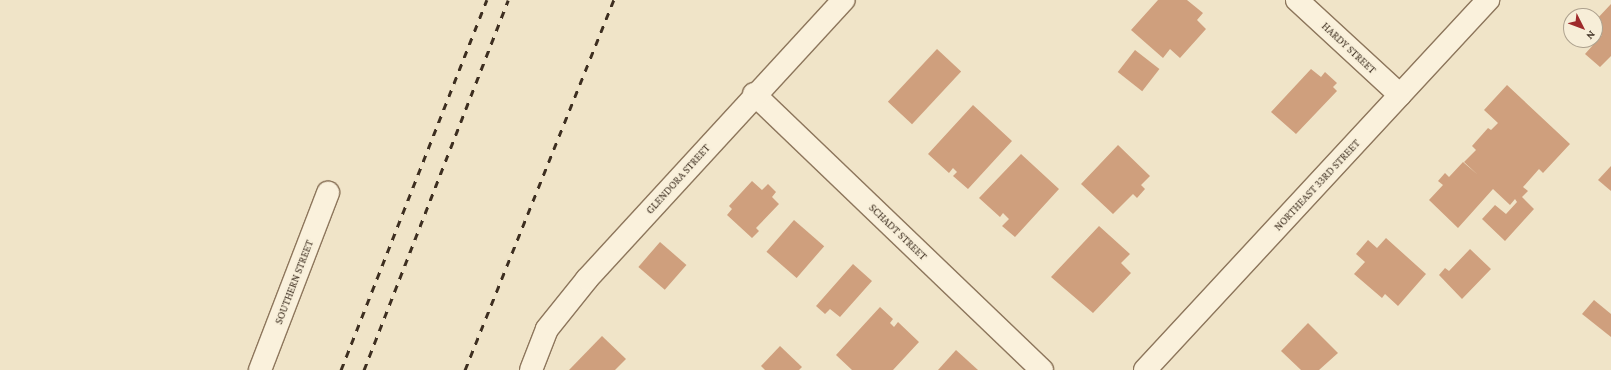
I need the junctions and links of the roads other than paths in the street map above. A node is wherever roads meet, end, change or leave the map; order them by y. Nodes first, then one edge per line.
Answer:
1 (844, 0) edge
2 (1298, 0) edge
3 (1488, 0) edge
4 (754, 94) junction
5 (1400, 95) junction
6 (328, 193) dead end
7 (260, 370) edge
8 (531, 370) edge
9 (1042, 370) edge
10 (1145, 370) edge

1 - 4 street, GLENDORA STREET
2 - 5 street, HARDY STREET
3 - 5 street, NORTHEAST 33RD STREET
4 - 8 street, GLENDORA STREET
4 - 9 street, SCHADT STREET
5 - 10 street, NORTHEAST 33RD STREET
6 - 7 street, SOUTHERN STREET

